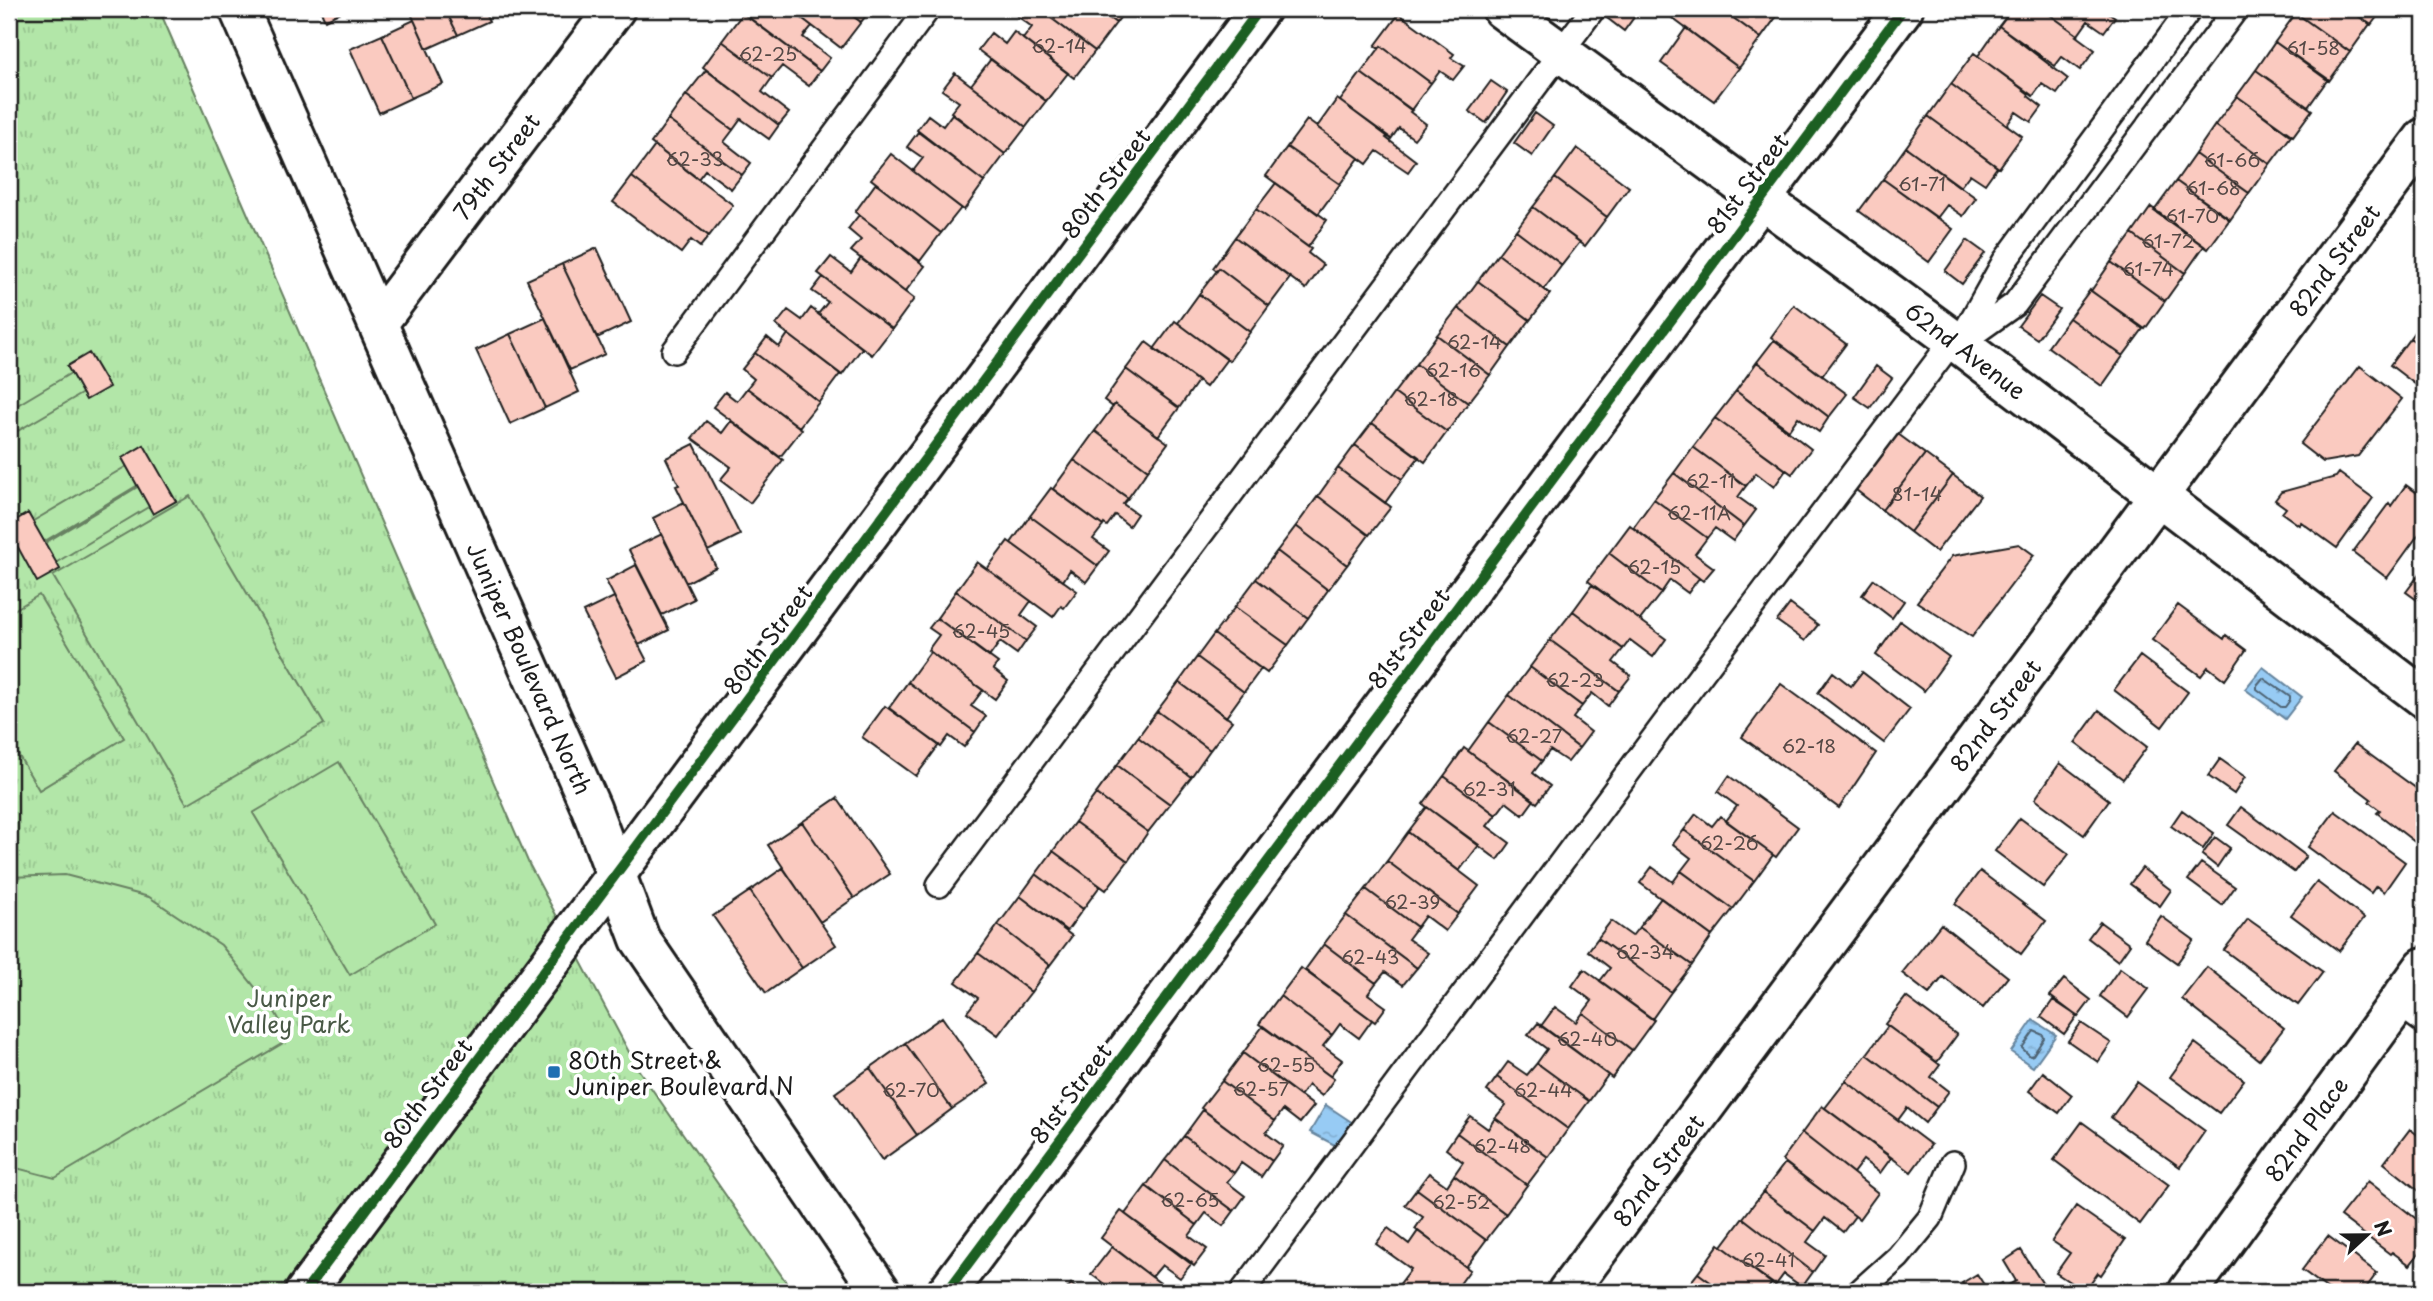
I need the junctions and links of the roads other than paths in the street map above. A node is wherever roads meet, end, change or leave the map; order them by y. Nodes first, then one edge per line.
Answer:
1 (239, 9) edge
2 (615, 9) edge
3 (928, 9) edge
4 (1260, 9) edge
5 (1502, 9) edge
6 (1593, 9) edge
7 (1903, 9) edge
8 (2190, 9) edge
9 (2236, 9) edge
10 (1561, 52) junction
11 (2424, 138) edge
12 (1761, 199) junction
13 (378, 323) junction
14 (1956, 342) junction
15 (674, 351) dead end
16 (2159, 495) junction
17 (2424, 698) edge
18 (617, 876) junction
19 (939, 886) dead end
20 (2424, 967) edge
21 (2411, 1012) edge
22 (1953, 1163) dead end
23 (305, 1292) edge
24 (881, 1292) edge
25 (947, 1292) edge
26 (1242, 1292) edge
27 (1567, 1292) edge
28 (1859, 1292) edge
29 (2188, 1292) edge

1 - 13 street, Juniper Boulevard North
2 - 13 street, 79th Street
3 - 15 lane
4 - 18 street, 80th Street
5 - 10 street, 62nd Avenue
6 - 10 lane
7 - 12 street, 81st Street
8 - 14 lane
9 - 14 lane
10 - 12 street, 62nd Avenue
10 - 19 lane
11 - 16 street, 82nd Street
12 - 14 street, 62nd Avenue
12 - 25 street, 81st Street
13 - 18 street, Juniper Boulevard North
14 - 16 street, 62nd Avenue
14 - 26 lane
16 - 17 street, 62nd Avenue
16 - 27 street, 82nd Street
18 - 23 street, 80th Street
18 - 24 street, Juniper Boulevard North
20 - 21 street, 82nd Place
21 - 29 street, 82nd Place
22 - 28 lane

